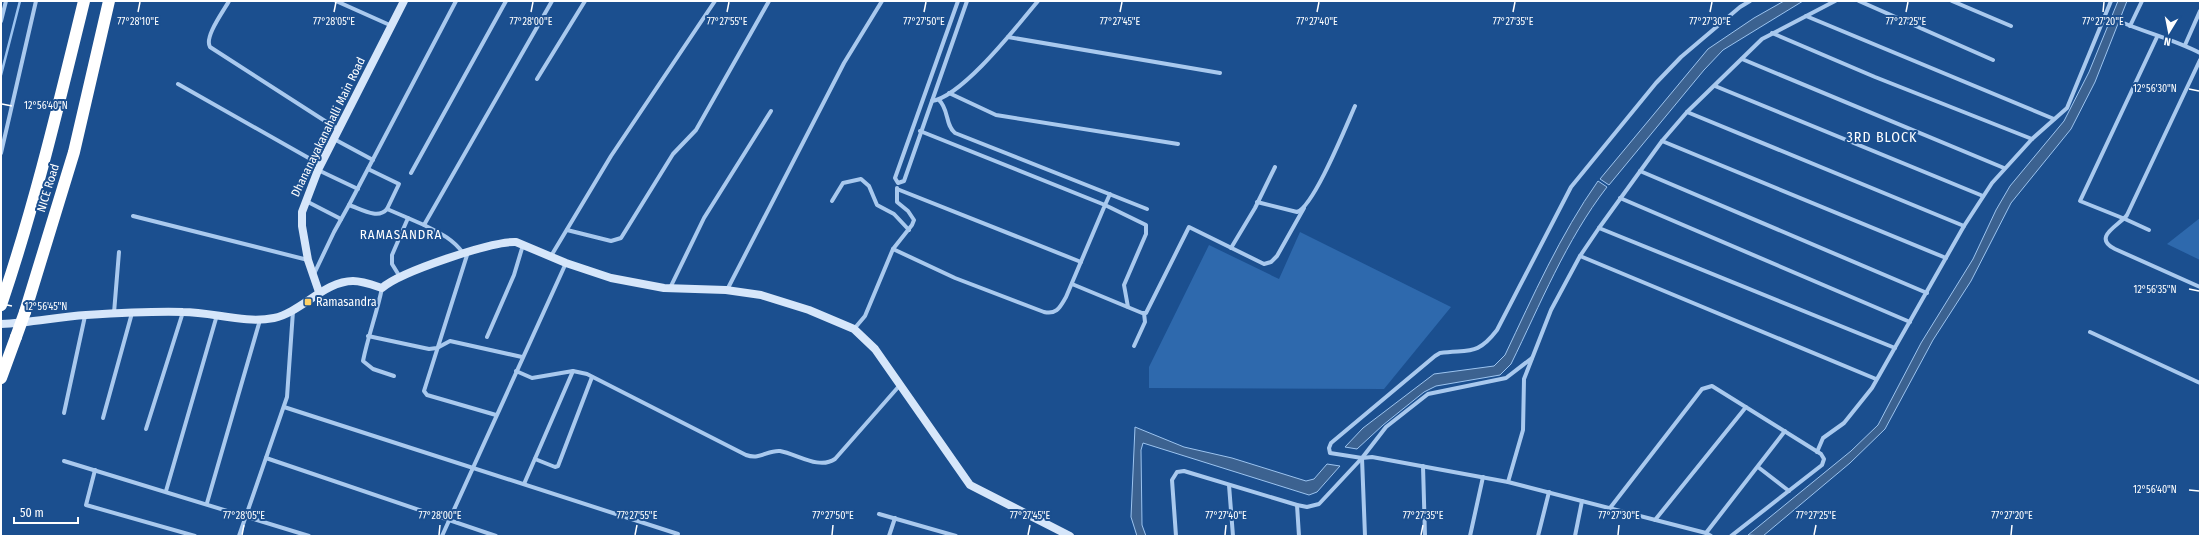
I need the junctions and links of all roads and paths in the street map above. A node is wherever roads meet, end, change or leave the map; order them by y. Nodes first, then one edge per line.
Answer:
1 (6, 1) edge
2 (36, 1) edge
3 (84, 1) edge
4 (109, 1) edge
5 (229, 1) edge
6 (336, 1) edge
7 (404, 1) edge
8 (456, 1) edge
9 (506, 1) edge
10 (552, 1) edge
11 (586, 1) edge
12 (716, 1) edge
13 (769, 1) edge
14 (882, 1) edge
15 (958, 1) edge
16 (967, 1) edge
17 (1038, 1) edge
18 (1750, 1) edge
19 (1835, 1) edge
20 (1859, 1) edge
21 (1952, 1) edge
22 (2111, 1) edge
23 (2142, 1) edge
24 (2200, 11) edge
25 (1806, 16) junction
26 (1, 21) edge
27 (2120, 22) dead end
28 (392, 26) junction
29 (2011, 26) dead end
30 (2130, 26) junction
31 (1772, 33) junction
32 (1008, 37) junction
33 (2157, 37) junction
34 (2186, 45) junction
35 (2200, 53) edge
36 (1742, 58) junction
37 (1993, 60) dead end
38 (2200, 60) edge
39 (1220, 73) dead end
40 (537, 79) dead end
41 (178, 84) dead end
42 (1715, 86) junction
43 (949, 93) junction
44 (939, 100) junction
45 (932, 101) junction
46 (1355, 106) dead end
47 (771, 111) dead end
48 (1687, 112) junction
49 (2054, 119) junction
50 (339, 130) junction
51 (920, 131) junction
52 (334, 139) junction
53 (2032, 139) junction
54 (1662, 141) junction
55 (1178, 144) dead end
56 (1, 153) edge
57 (373, 160) junction
58 (1275, 167) dead end
59 (320, 168) junction
60 (2004, 168) junction
61 (368, 169) junction
62 (1640, 171) junction
63 (411, 173) dead end
64 (898, 184) junction
65 (358, 189) junction
66 (896, 189) junction
67 (1110, 194) junction
68 (1983, 196) junction
69 (1620, 198) junction
70 (305, 201) junction
71 (832, 201) dead end
72 (1258, 202) junction
73 (349, 205) junction
74 (1105, 205) junction
75 (1304, 208) junction
76 (387, 209) junction
77 (1147, 209) dead end
78 (134, 216) dead end
79 (408, 218) junction
80 (341, 219) junction
81 (2125, 219) junction
82 (424, 225) junction
83 (1964, 226) junction
84 (1599, 228) junction
85 (567, 230) junction
86 (909, 230) junction
87 (2149, 230) dead end
88 (523, 245) junction
89 (1231, 248) junction
90 (893, 249) junction
91 (118, 252) dead end
92 (466, 252) junction
93 (1580, 256) junction
94 (551, 257) junction
95 (1946, 258) junction
96 (308, 260) junction
97 (1081, 262) junction
98 (566, 263) junction
99 (313, 276) junction
100 (400, 277) junction
101 (1072, 284) junction
102 (382, 288) junction
103 (669, 288) junction
104 (2200, 288) edge
105 (726, 290) junction
106 (319, 292) junction
107 (1927, 293) junction
108 (1, 305) edge
109 (1128, 307) junction
110 (293, 311) junction
111 (183, 312) junction
112 (132, 313) junction
113 (114, 314) junction
114 (217, 314) junction
115 (1144, 314) junction
116 (86, 315) junction
117 (260, 320) junction
118 (1910, 322) junction
119 (1, 324) edge
120 (854, 329) junction
121 (2090, 332) dead end
122 (368, 336) junction
123 (487, 337) dead end
124 (1134, 346) dead end
125 (437, 348) junction
126 (1895, 348) junction
127 (522, 357) junction
128 (1532, 357) junction
129 (516, 371) junction
130 (573, 371) junction
131 (394, 376) dead end
132 (592, 377) junction
133 (1, 378) edge
134 (1876, 379) junction
135 (2200, 383) edge
136 (900, 385) junction
137 (284, 407) junction
138 (1746, 407) junction
139 (64, 413) dead end
140 (496, 415) junction
141 (103, 418) dead end
142 (146, 429) dead end
143 (1785, 431) junction
144 (1817, 452) junction
145 (266, 458) junction
146 (1362, 458) junction
147 (535, 459) junction
148 (64, 461) dead end
149 (1423, 466) junction
150 (473, 467) junction
151 (1758, 467) junction
152 (94, 470) junction
153 (1483, 477) junction
154 (1508, 482) junction
155 (524, 484) junction
156 (1229, 485) junction
157 (166, 491) junction
158 (1789, 491) junction
159 (1550, 492) junction
160 (1582, 501) junction
161 (207, 504) junction
162 (1297, 505) junction
163 (1610, 508) junction
164 (879, 514) dead end
165 (246, 515) junction
166 (895, 518) junction
167 (1655, 520) junction
168 (449, 521) junction
169 (678, 534) dead end
170 (1709, 535) edge
171 (195, 536) edge
172 (239, 536) edge
173 (309, 536) edge
174 (442, 536) edge
175 (496, 536) edge
176 (889, 536) edge
177 (956, 536) edge
178 (1070, 536) edge
179 (1176, 536) edge
180 (1232, 536) edge
181 (1299, 536) edge
182 (1365, 536) edge
183 (1425, 536) edge
184 (1470, 536) edge
185 (1538, 536) edge
186 (1575, 536) edge
187 (1731, 536) edge

1 - 26 street
2 - 56 street
3 - 108 highway, NICE Road
4 - 133 highway, NICE Road, bridge
5 - 50 street
6 - 28 street
7 - 28 street, Dhananayakanahalli Main Road
8 - 57 street
9 - 63 street
10 - 82 street
11 - 40 street
12 - 85 street
13 - 85 street
14 - 105 street
15 - 64 street
16 - 45 street
17 - 32 street
18 - 146 street
19 - 25 street
20 - 37 street
21 - 29 street
22 - 49 street
23 - 30 street
24 - 34 street
25 - 31 street
25 - 49 street
27 - 30 street
28 - 50 street, Dhananayakanahalli Main Road
30 - 33 street
31 - 36 street
31 - 53 street
32 - 39 street
32 - 43 street
33 - 34 street
33 - 81 street
34 - 35 street
36 - 42 street
36 - 60 street
38 - 81 street
41 - 59 street
42 - 48 street
42 - 68 street
43 - 44 street
43 - 55 street
44 - 45 street
44 - 67 street
45 - 51 street
46 - 75 street
47 - 103 street
48 - 54 street
48 - 83 street
49 - 53 street
50 - 52 street, Dhananayakanahalli Main Road
51 - 64 street
51 - 74 street
52 - 57 street
52 - 59 street, Dhananayakanahalli Main Road
53 - 60 street
54 - 62 street
54 - 95 street
57 - 61 street
58 - 72 street
59 - 65 street
59 - 70 street, Dhananayakanahalli Main Road
60 - 68 street
61 - 65 street
61 - 76 street
62 - 69 street
62 - 107 street
64 - 66 street
65 - 73 street
66 - 86 street
66 - 97 street
67 - 74 street
67 - 77 street
68 - 83 street
69 - 84 street
69 - 118 street
70 - 80 street
70 - 96 street, Dhananayakanahalli Main Road
71 - 86 street
72 - 75 street
72 - 89 street
73 - 76 street
73 - 80 street
74 - 97 street
74 - 109 street
75 - 89 street
76 - 79 street
78 - 96 street
79 - 82 street
79 - 100 street
80 - 99 street
81 - 87 street
81 - 104 street
82 - 92 street
83 - 95 street
84 - 93 street
84 - 126 street
85 - 94 street
86 - 90 street
88 - 92 street
88 - 94 street
88 - 123 street
89 - 115 street
90 - 101 street
90 - 120 street
91 - 113 street
92 - 100 street
92 - 125 street
93 - 128 street
93 - 134 street
94 - 98 street
95 - 107 street
96 - 99 street, Dhananayakanahalli Main Road
97 - 101 street
98 - 103 street
98 - 127 street
99 - 106 street, Dhananayakanahalli Main Road
100 - 102 street
101 - 109 street
102 - 106 street
102 - 122 street
103 - 105 street
105 - 120 street
106 - 110 street
107 - 118 street
109 - 115 street
110 - 117 street
110 - 137 street
111 - 112 street
111 - 114 street
111 - 142 street
112 - 113 street
112 - 141 street
113 - 116 street
114 - 117 street
114 - 157 street
115 - 124 street
116 - 119 street
116 - 139 street
117 - 161 street
118 - 126 street
120 - 136 street
121 - 135 street
122 - 125 street
122 - 131 street
125 - 127 street
125 - 140 street
126 - 134 street
127 - 129 street
128 - 146 street
128 - 154 street
129 - 130 street
129 - 140 street
130 - 132 street
130 - 147 street
132 - 136 street
132 - 147 street
134 - 144 street
136 - 178 street
137 - 145 street
137 - 150 street
138 - 143 street
138 - 163 street
138 - 167 street
140 - 150 street
143 - 144 street
143 - 151 street
144 - 158 street
145 - 165 street
145 - 168 street
146 - 149 street
146 - 162 street
146 - 182 street
147 - 155 street
148 - 152 street
149 - 153 street
149 - 183 street
150 - 155 street
150 - 168 street
151 - 158 street
151 - 170 street
152 - 157 street
152 - 171 street
153 - 154 street
153 - 184 street
154 - 159 street
155 - 169 street
156 - 162 street
156 - 179 street
156 - 180 street
157 - 161 street
158 - 187 street
159 - 160 street
159 - 185 street
160 - 163 street
160 - 186 street
161 - 165 street
162 - 181 street
163 - 167 street
164 - 166 street
165 - 172 street
165 - 173 street
166 - 176 street
166 - 177 street
167 - 170 street
168 - 174 street
168 - 175 street

